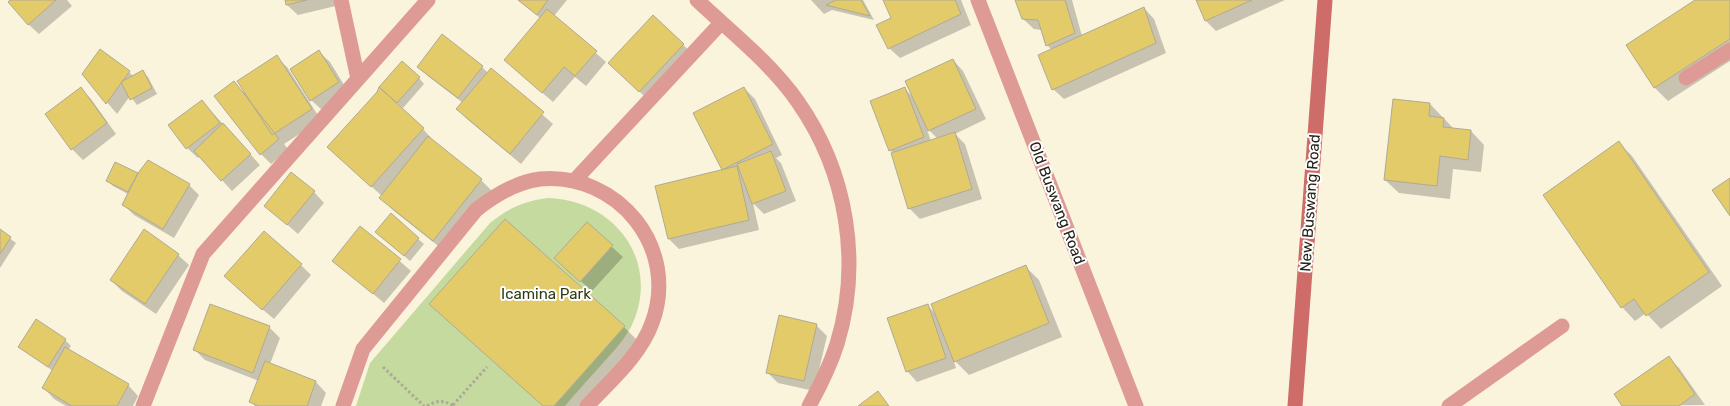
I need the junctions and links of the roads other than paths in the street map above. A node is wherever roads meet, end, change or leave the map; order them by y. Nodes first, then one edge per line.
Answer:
1 (341, 0) edge
2 (428, 0) edge
3 (696, 0) edge
4 (978, 0) edge
5 (1325, 0) edge
6 (721, 22) junction
7 (1730, 50) edge
8 (1686, 78) dead end
9 (358, 80) junction
10 (574, 181) junction
11 (1562, 326) dead end
12 (143, 406) edge
13 (343, 406) edge
14 (587, 406) edge
15 (809, 406) edge
16 (1136, 406) edge
17 (1295, 406) edge
18 (1449, 406) edge

1 - 9 street
2 - 9 street
3 - 6 street
4 - 16 street, Old Buswang Road
5 - 17 street, New Buswang Road
6 - 10 street
6 - 15 street
7 - 8 street
9 - 12 street
10 - 13 street
10 - 14 street
11 - 18 street

